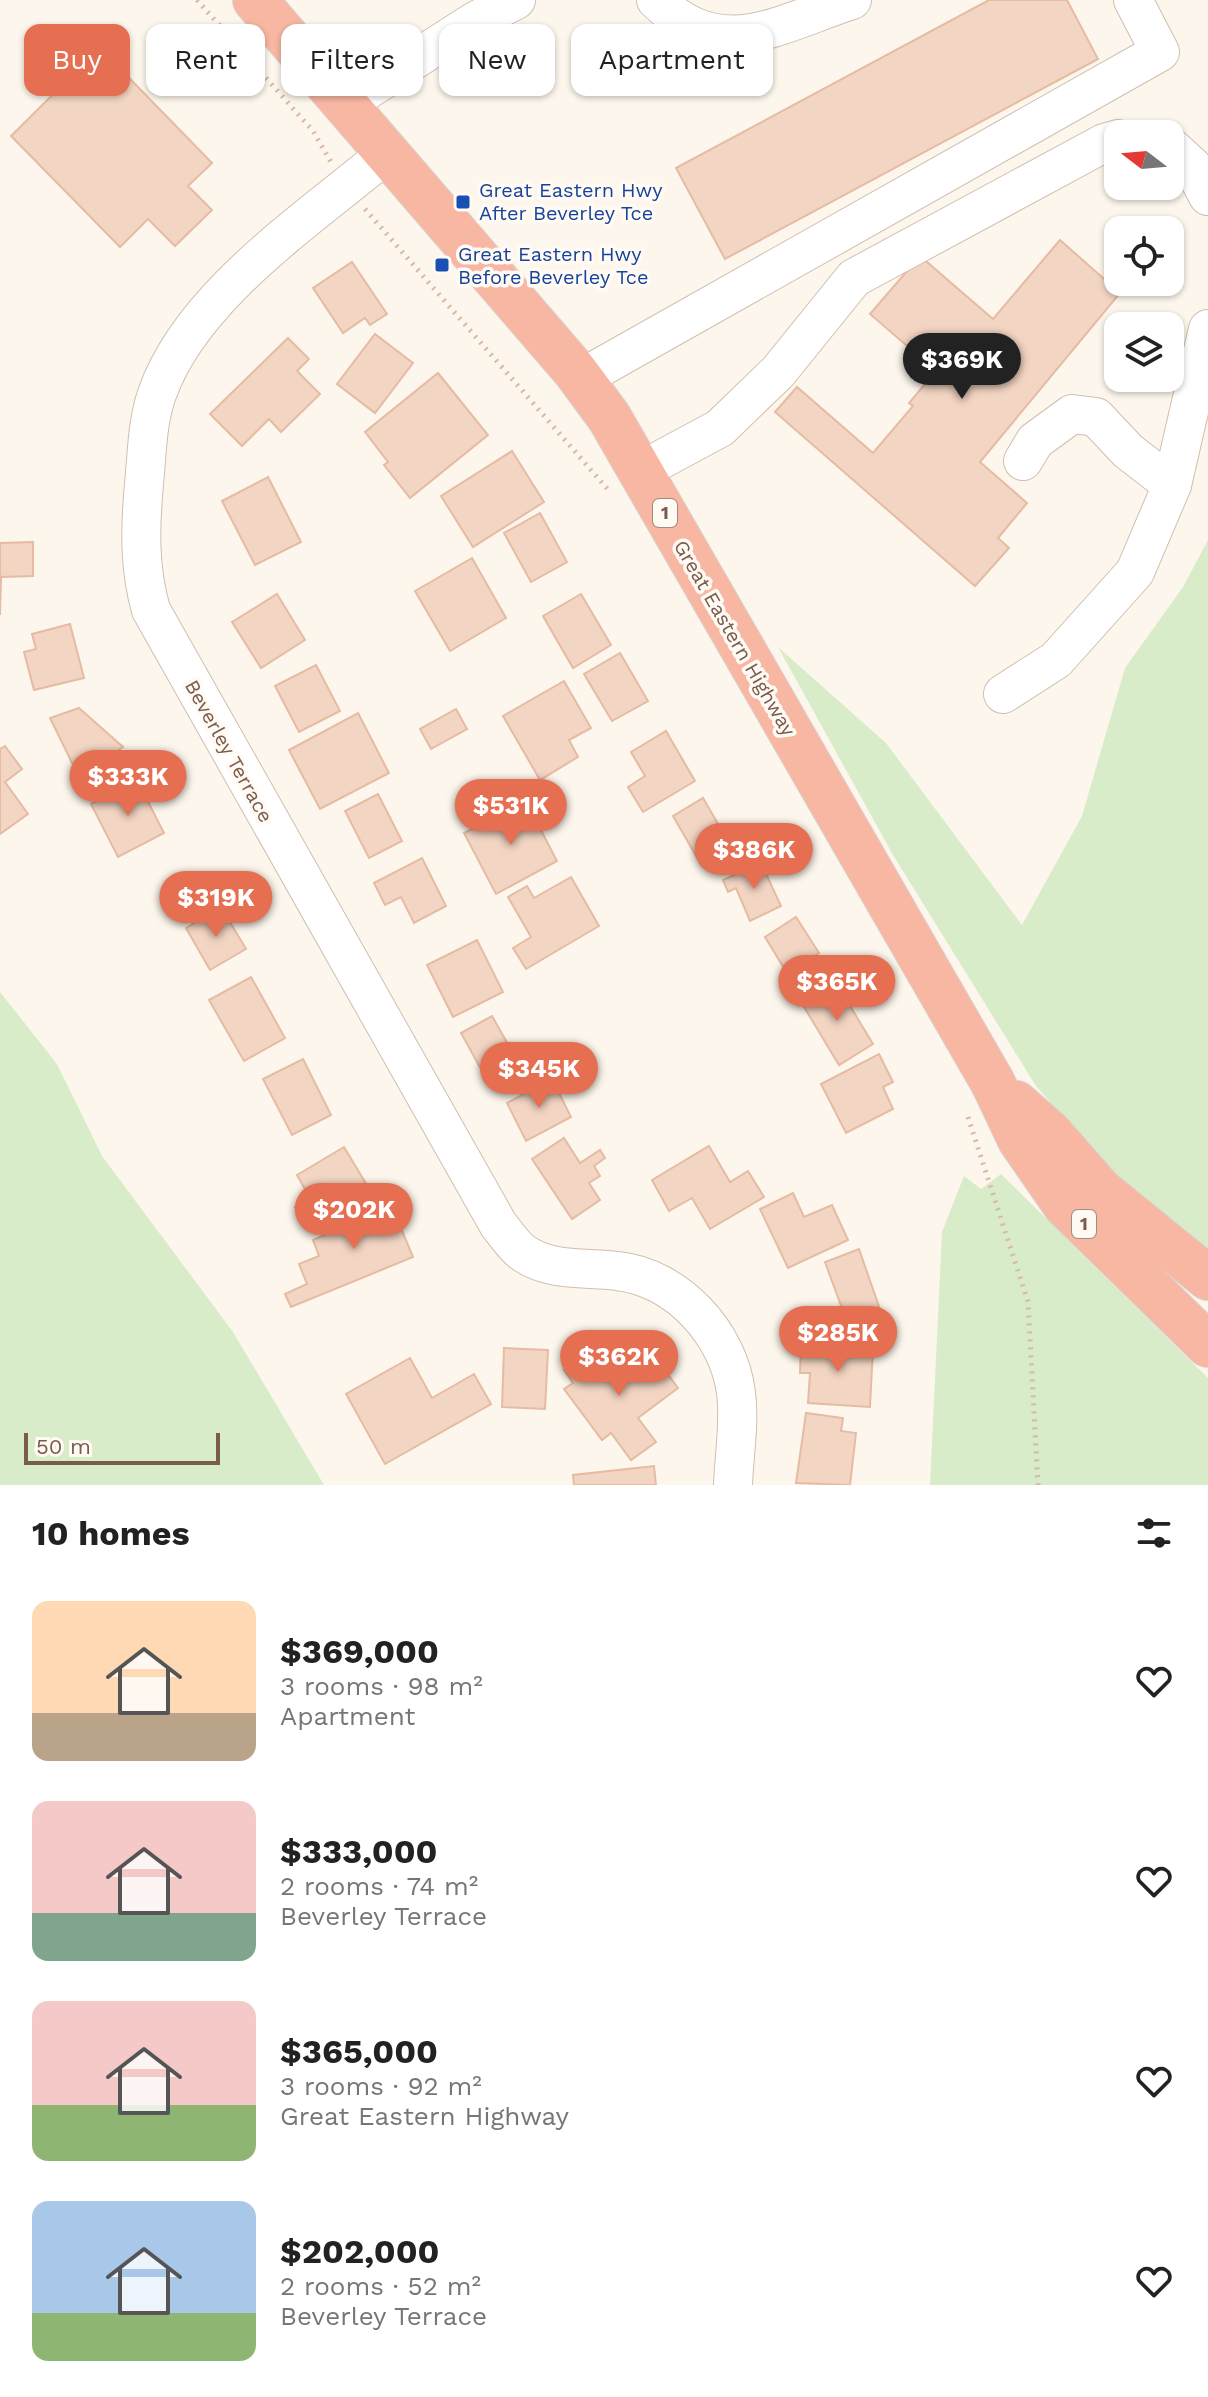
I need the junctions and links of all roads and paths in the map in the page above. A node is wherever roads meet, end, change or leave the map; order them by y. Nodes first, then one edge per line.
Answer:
1 (197, 0) edge
2 (255, 0) edge
3 (516, 0) edge
4 (656, 0) edge
5 (852, 0) edge
6 (864, 0) edge
7 (884, 0) edge
8 (1133, 0) edge
9 (344, 105) junction
10 (1104, 143) edge
11 (386, 154) junction
12 (1184, 159) edge
13 (346, 187) junction
14 (1208, 196) edge
15 (1208, 329) edge
16 (580, 379) junction
17 (1023, 461) dead end
18 (1172, 485) junction
19 (631, 486) junction
20 (1003, 694) dead end
21 (979, 1096) junction
22 (1208, 1278) edge
23 (1207, 1345) edge
24 (733, 1485) edge
25 (1038, 1485) edge

1 - 13 path
2 - 9 highway, Great Eastern Highway / 1
3 - 9 street
4 - 5 street
6 - 7 street
8 - 16 street
9 - 11 highway, Great Eastern Highway / 1
10 - 19 street
11 - 13 street, Beverley Terrace
11 - 16 highway, Great Eastern Highway / 1
12 - 14 street
13 - 19 path
13 - 24 street, Beverley Terrace
15 - 18 street
16 - 19 highway, Great Eastern Highway / 1
17 - 18 street
18 - 20 street
19 - 21 highway, Great Eastern Highway / 1
21 - 22 highway, Great Eastern Highway / 1
21 - 23 highway, Great Eastern Highway / 1
21 - 25 path

